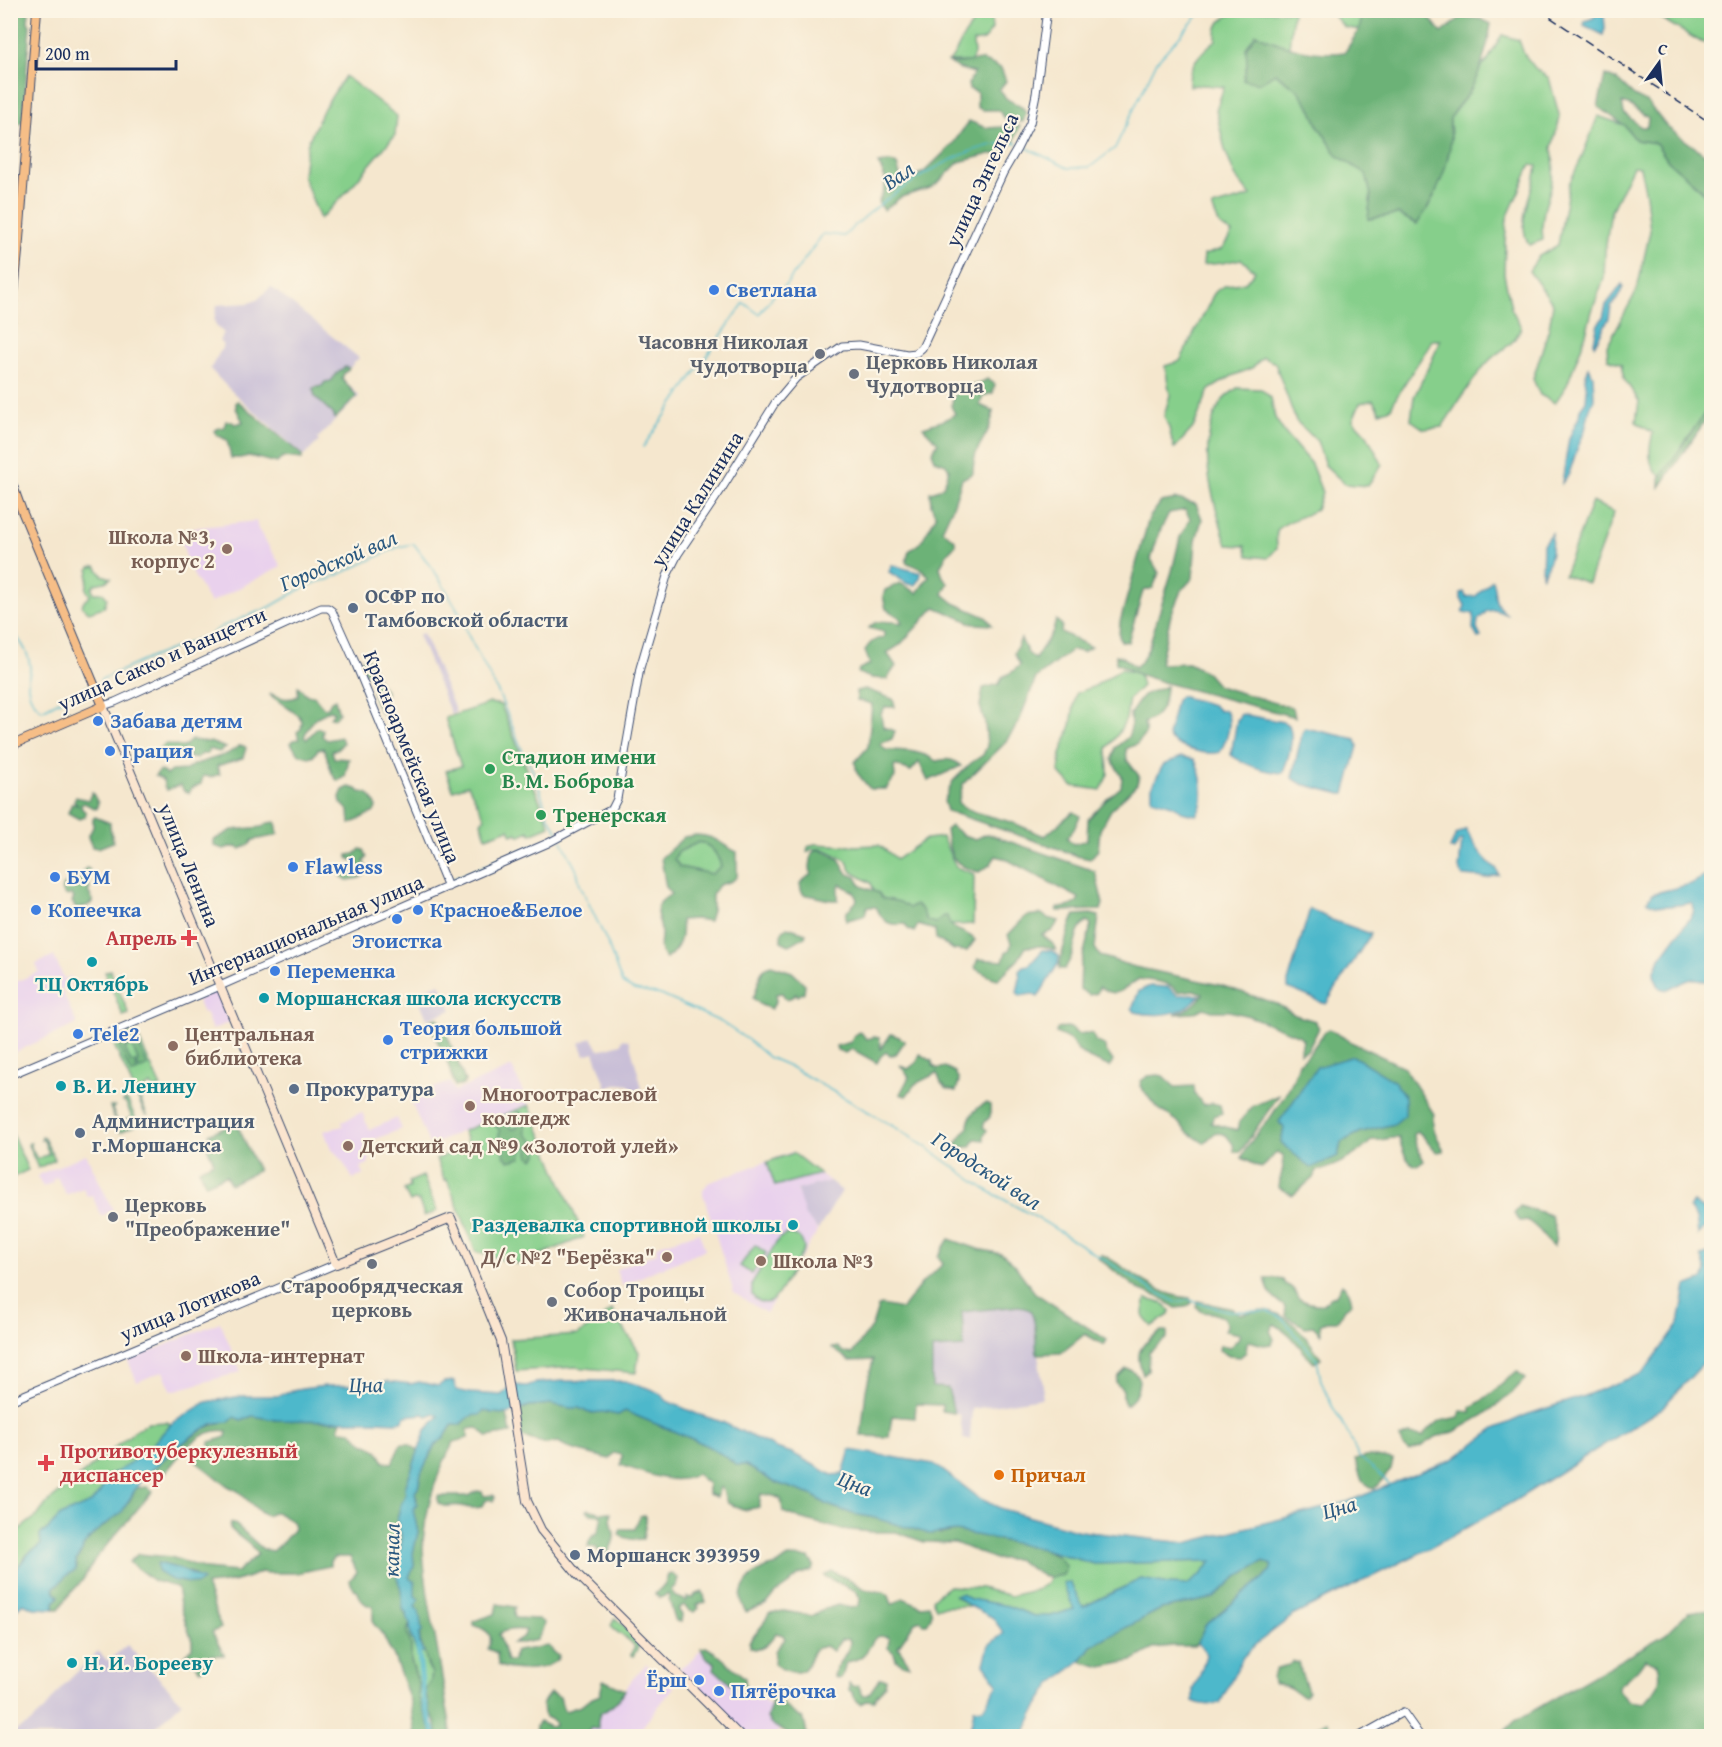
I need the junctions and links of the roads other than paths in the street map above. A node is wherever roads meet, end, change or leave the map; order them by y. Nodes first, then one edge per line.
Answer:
1 (37, 10) edge
2 (1047, 10) edge
3 (10, 332) edge
4 (916, 352) joint
5 (10, 478) edge
6 (328, 608) joint
7 (103, 706) junction
8 (10, 746) edge
9 (612, 809) joint
10 (448, 887) junction
11 (219, 986) junction
12 (10, 1075) edge
13 (336, 1264) junction
14 (10, 1401) edge
15 (740, 1737) edge
16 (1360, 1737) edge
17 (1420, 1737) edge

1 - 3 main road
2 - 4 street, улица Энгельса
4 - 9 street, улица Калинина
5 - 7 main road, улица Ленина
6 - 7 street, улица Сакко и Ванцетти
6 - 10 street, Красноармейская улица
7 - 8 main road, улица Сакко и Ванцетти
7 - 11 main road, улица Ленина
9 - 10 street, Интернациональная улица
10 - 11 street, Интернациональная улица
11 - 12 street, Интернациональная улица
11 - 13 main road, улица Ленина
13 - 14 street, улица Лотикова
13 - 15 main road, улица Лотикова
16 - 17 street

